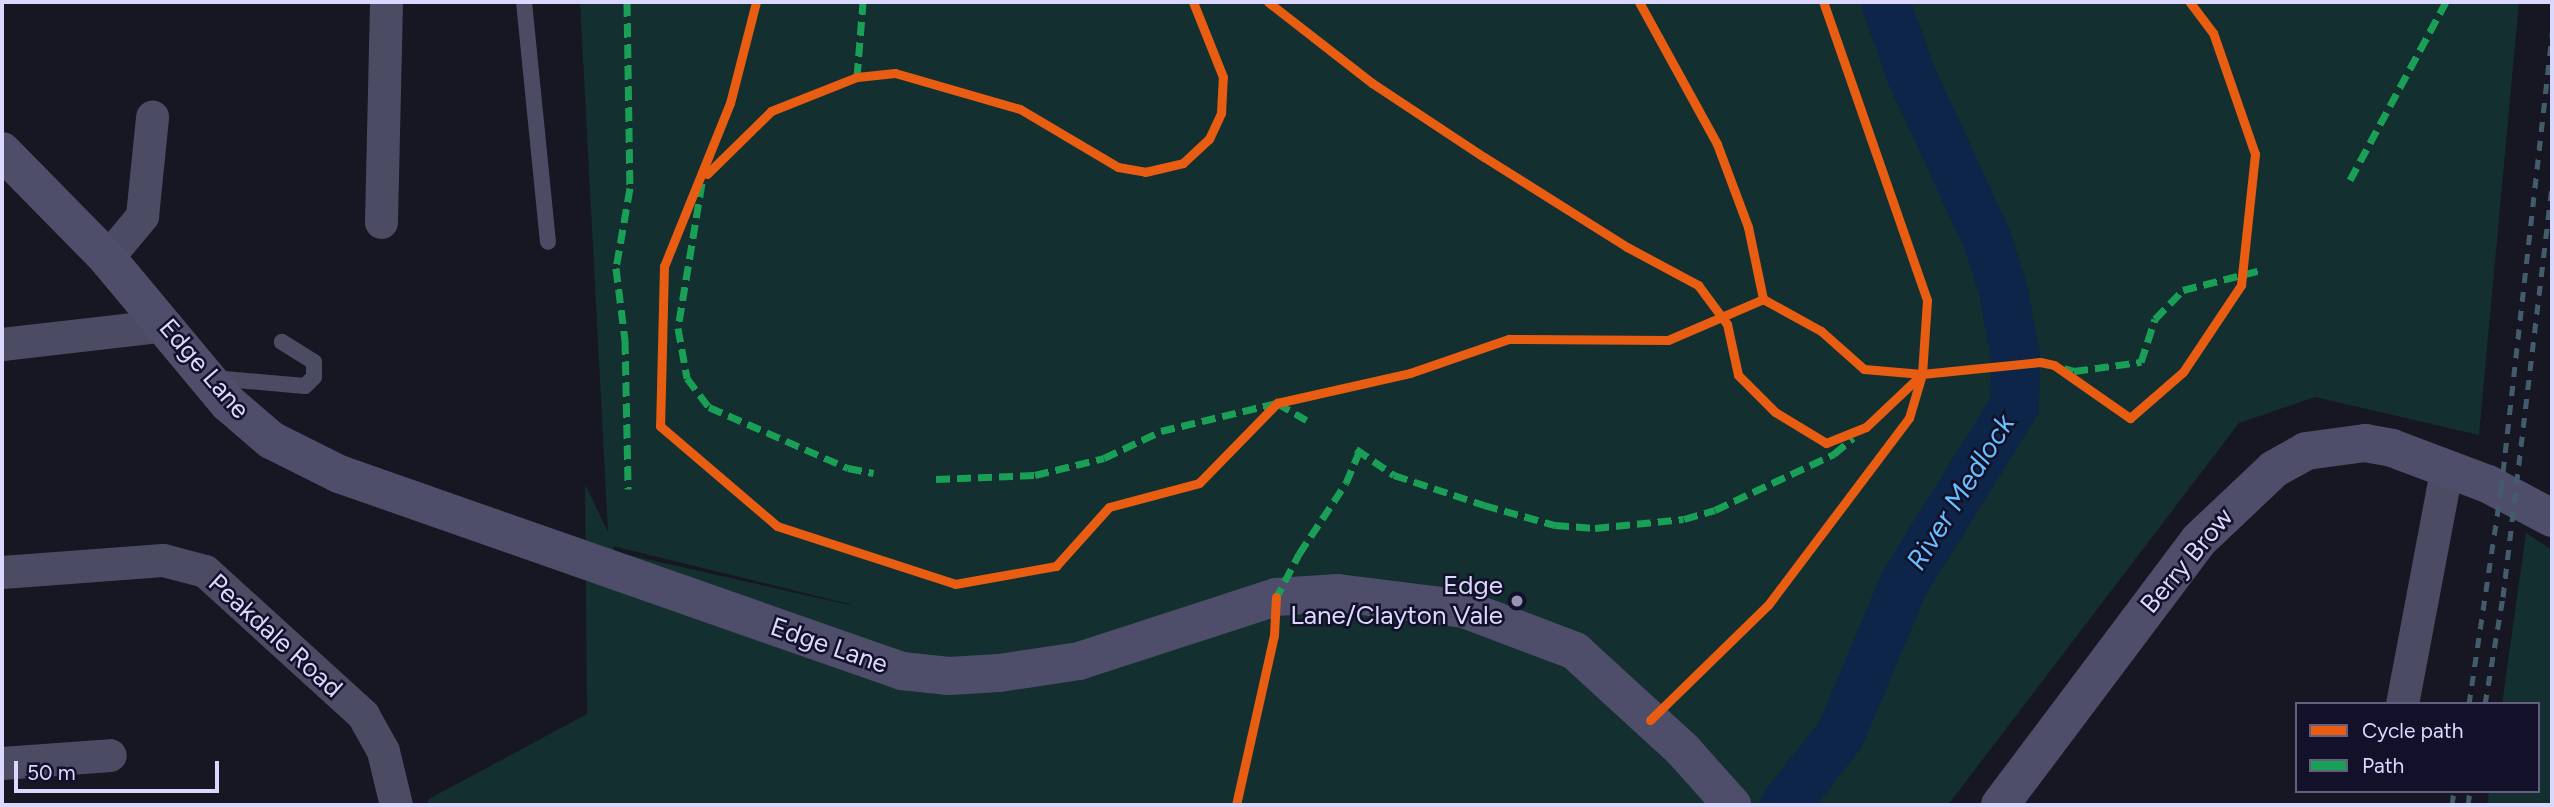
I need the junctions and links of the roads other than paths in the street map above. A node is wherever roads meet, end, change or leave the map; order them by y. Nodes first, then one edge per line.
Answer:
1 (386, 2) edge
2 (524, 2) edge
3 (152, 117) dead end
4 (2, 150) edge
5 (381, 222) dead end
6 (548, 242) dead end
7 (107, 258) junction
8 (166, 326) junction
9 (282, 342) dead end
10 (2, 344) edge
11 (207, 377) junction
12 (2447, 466) junction
13 (2552, 518) edge
14 (2, 572) edge
15 (2402, 702) edge
16 (110, 755) dead end
17 (2, 763) edge
18 (396, 805) edge
19 (1732, 805) edge
20 (2000, 805) edge

1 - 5 street
2 - 6 lane
3 - 7 street
4 - 7 street, Edge Lane
7 - 8 street, Edge Lane
8 - 10 street
8 - 11 street, Edge Lane
9 - 11 lane
11 - 19 street, Edge Lane
12 - 13 street, Berry Brow
12 - 15 street
12 - 20 street, Berry Brow
14 - 18 street, Peakdale Road
16 - 17 street

